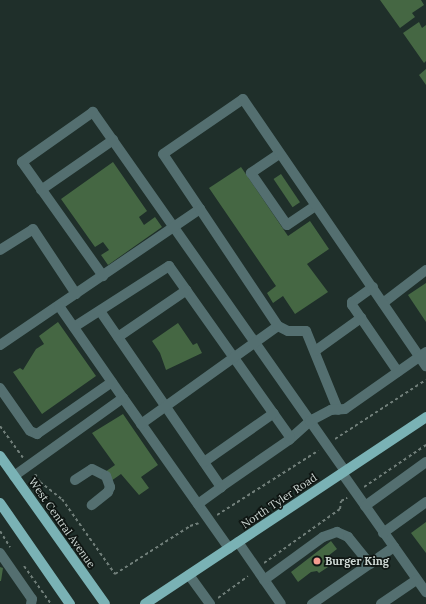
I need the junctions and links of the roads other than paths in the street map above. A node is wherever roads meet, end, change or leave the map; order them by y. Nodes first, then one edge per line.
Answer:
1 (112, 140) junction
2 (279, 154) junction
3 (42, 190) junction
4 (315, 206) junction
5 (200, 209) junction
6 (175, 227) junction
7 (0, 250) edge
8 (426, 270) edge
9 (102, 276) junction
10 (373, 287) junction
11 (187, 290) junction
12 (76, 294) junction
13 (383, 303) junction
14 (59, 306) junction
15 (100, 311) junction
16 (361, 318) junction
17 (278, 326) junction
18 (74, 327) junction
19 (118, 337) junction
20 (255, 342) junction
21 (0, 344) edge
22 (315, 351) junction
23 (423, 355) edge
24 (234, 357) junction
25 (426, 366) edge
26 (398, 372) junction
27 (112, 382) junction
28 (0, 388) edge
29 (123, 398) junction
30 (166, 406) junction
31 (338, 410) junction
32 (274, 413) junction
33 (426, 417) edge
34 (310, 421) junction
35 (141, 424) junction
36 (290, 437) junction
37 (0, 456) edge
38 (204, 462) junction
39 (426, 462) edge
40 (343, 472) junction
41 (14, 476) junction
42 (75, 480) dead end
43 (221, 487) junction
44 (426, 502) edge
45 (0, 503) edge
46 (198, 504) junction
47 (92, 505) dead end
48 (365, 506) junction
49 (383, 533) junction
50 (234, 545) junction
51 (394, 547) junction
52 (0, 553) edge
53 (370, 564) junction
54 (189, 575) junction
55 (264, 580) junction
56 (416, 580) junction
57 (426, 592) edge
58 (31, 601) edge
59 (70, 604) edge
60 (105, 604) edge
61 (144, 604) edge
62 (210, 604) edge
63 (281, 604) edge
64 (312, 604) edge
65 (381, 604) edge

1 - 3 lane
1 - 3 lane
1 - 6 lane
2 - 4 lane
2 - 4 lane
2 - 5 lane
3 - 9 lane
4 - 10 lane
5 - 6 lane
5 - 17 lane
6 - 9 lane
6 - 20 lane
7 - 12 lane
8 - 13 lane
9 - 12 lane
10 - 13 lane
10 - 16 lane
11 - 15 lane
11 - 19 lane
11 - 24 lane
12 - 14 lane
13 - 23 lane
14 - 18 lane
14 - 21 lane
15 - 18 lane
15 - 19 lane
16 - 22 lane
16 - 26 lane
17 - 20 lane
17 - 22 lane
18 - 27 lane
19 - 30 lane
20 - 24 lane
20 - 34 lane
22 - 31 lane
23 - 25 lane
23 - 26 lane
24 - 30 lane
24 - 32 lane
26 - 31 lane
27 - 28 lane
27 - 29 lane
29 - 35 lane
29 - 41 lane
30 - 35 lane
30 - 38 lane
31 - 34 lane
32 - 36 lane
32 - 38 lane
33 - 40 main road, North Tyler Road
34 - 36 lane
34 - 40 lane
35 - 46 lane
36 - 43 lane
37 - 41 main road, West Central Avenue
38 - 43 lane
39 - 48 lane
40 - 48 lane
40 - 50 main road, North Tyler Road
41 - 60 main road, West Central Avenue
42 - 47 lane
43 - 46 lane
44 - 49 lane
45 - 59 main road
46 - 50 lane
48 - 49 lane
49 - 51 lane
50 - 54 main road, North Tyler Road
50 - 55 lane
51 - 53 lane
51 - 56 lane
52 - 58 lane
53 - 55 lane
53 - 64 lane
54 - 61 main road, North Tyler Road
54 - 62 lane
55 - 63 lane
56 - 57 lane
56 - 65 lane

